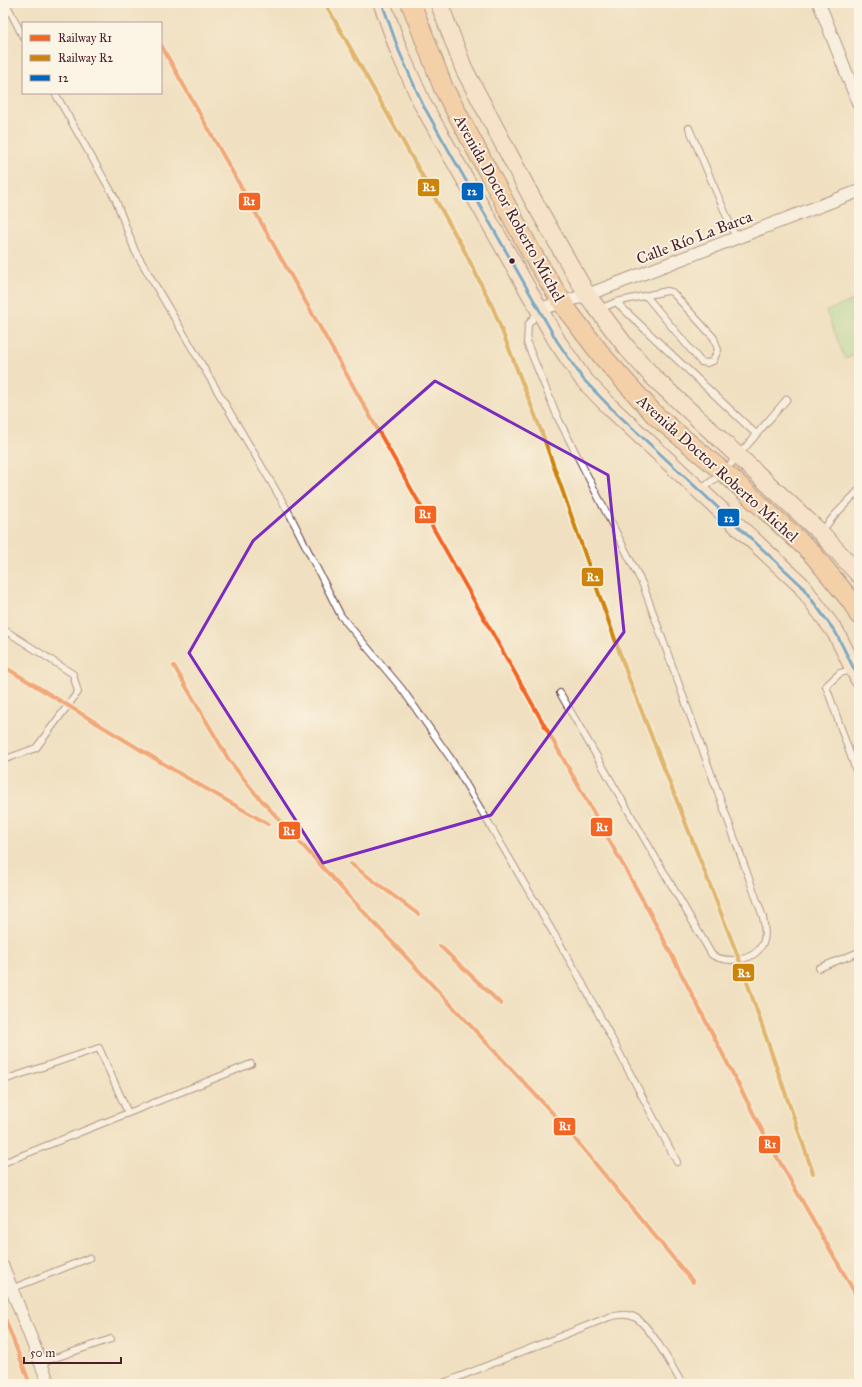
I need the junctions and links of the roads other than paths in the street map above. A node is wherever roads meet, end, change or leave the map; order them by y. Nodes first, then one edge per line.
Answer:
1 (6, 3) edge
2 (382, 3) edge
3 (411, 3) edge
4 (438, 3) edge
5 (819, 3) edge
6 (22, 35) edge
7 (56, 94) edge
8 (859, 105) edge
9 (689, 128) dead end
10 (859, 192) edge
11 (736, 238) junction
12 (587, 295) junction
13 (647, 297) junction
14 (616, 302) junction
15 (563, 303) junction
16 (540, 309) junction
17 (599, 310) junction
18 (787, 399) dead end
19 (756, 434) junction
20 (738, 456) junction
21 (724, 472) junction
22 (859, 490) edge
23 (700, 491) junction
24 (821, 533) junction
25 (859, 575) edge
26 (859, 615) edge
27 (3, 629) edge
28 (858, 672) edge
29 (560, 693) dead end
30 (3, 760) edge
31 (859, 778) edge
32 (859, 952) edge
33 (819, 968) dead end
34 (251, 1064) dead end
35 (3, 1077) edge
36 (128, 1113) junction
37 (677, 1162) dead end
38 (3, 1163) edge
39 (89, 1258) dead end
40 (3, 1267) edge
41 (11, 1289) junction
42 (111, 1339) dead end
43 (40, 1363) junction
44 (3, 1380) edge
45 (4, 1384) edge
46 (49, 1384) edge
47 (441, 1384) edge
48 (682, 1384) edge

1 - 6 lane
2 - 16 main road, Avenida Doctor Roberto Michel
3 - 15 main road, Avenida Doctor Roberto Michel
4 - 12 main road, Avenida Doctor Roberto Michel
5 - 8 street
7 - 37 lane
9 - 11 lane
10 - 11 street, Calle Río La Barca
11 - 12 street, Calle Río La Barca
12 - 15 street, Calle Río La Barca
12 - 17 main road, Avenida Doctor Roberto Michel
13 - 13 lane
13 - 14 lane
14 - 17 lane
14 - 19 lane
15 - 16 street, Calle Río La Barca
15 - 21 main road, Avenida Doctor Roberto Michel
16 - 23 main road, Avenida Doctor Roberto Michel
16 - 29 lane
17 - 20 main road, Avenida Doctor Roberto Michel
18 - 19 lane
19 - 20 lane
20 - 21 lane
20 - 24 main road, Avenida Doctor Roberto Michel
21 - 23 lane
21 - 26 main road, Avenida Doctor Roberto Michel
22 - 24 lane
23 - 28 main road, Avenida Doctor Roberto Michel
24 - 25 main road, Avenida Doctor Roberto Michel
27 - 30 lane
28 - 31 lane
32 - 33 lane
34 - 36 lane
35 - 36 lane
36 - 38 lane
39 - 41 lane
40 - 41 street
41 - 43 street
42 - 43 lane
43 - 46 street
44 - 45 street
47 - 48 lane

